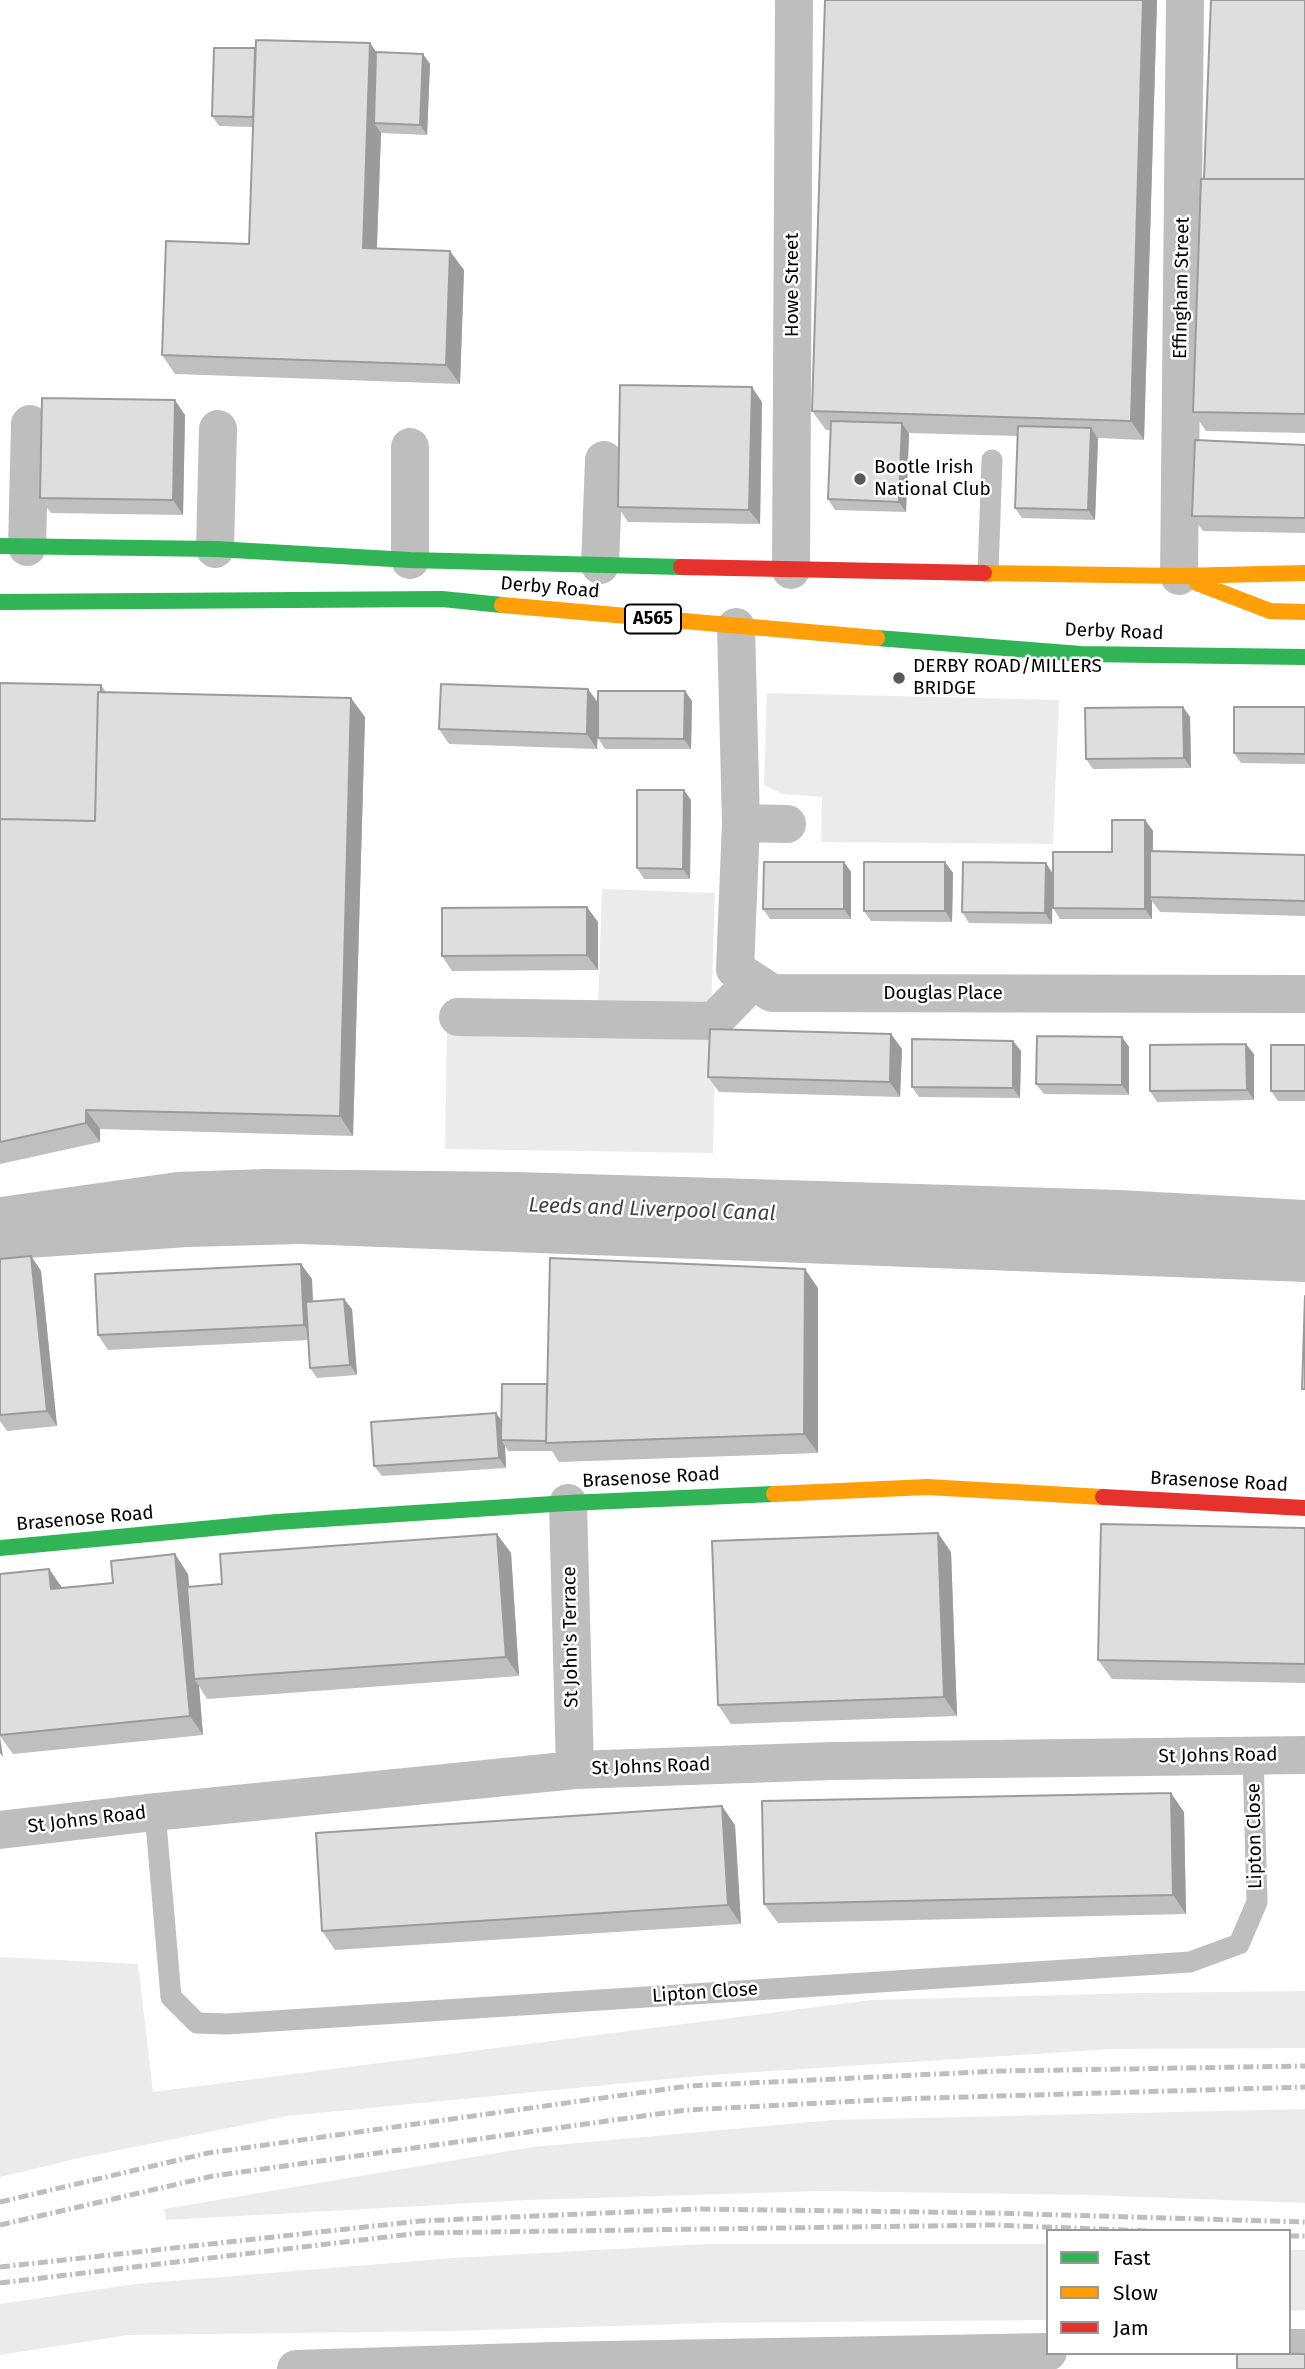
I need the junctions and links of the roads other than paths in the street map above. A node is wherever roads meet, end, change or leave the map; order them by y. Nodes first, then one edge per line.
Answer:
1 (794, 0) edge
2 (1185, 0) edge
3 (30, 424) dead end
4 (218, 429) dead end
5 (410, 447) dead end
6 (604, 460) dead end
7 (992, 460) dead end
8 (13, 546) edge
9 (215, 549) junction
10 (410, 561) junction
11 (600, 565) junction
12 (791, 570) junction
13 (988, 572) junction
14 (1305, 573) edge
15 (1179, 576) junction
16 (0, 603) edge
17 (1305, 612) edge
18 (736, 627) junction
19 (1305, 657) edge
20 (741, 823) junction
21 (786, 824) dead end
22 (753, 981) junction
23 (1305, 994) edge
24 (458, 1017) dead end
25 (568, 1503) junction
26 (1305, 1508) edge
27 (0, 1548) edge
28 (1253, 1755) junction
29 (1305, 1755) edge
30 (575, 1770) junction
31 (155, 1812) junction
32 (0, 1830) edge
33 (1046, 2352) edge
34 (929, 2362) edge
35 (296, 2369) edge

1 - 12 street, Howe Street
2 - 15 street, Effingham Street
3 - 8 street
4 - 9 street
5 - 10 street
6 - 11 street
7 - 13 lane
8 - 9 main road, Derby Road
9 - 10 main road, Derby Road
10 - 11 main road, Derby Road
11 - 12 main road, Derby Road
12 - 13 main road, Derby Road
13 - 15 main road, Derby Road
14 - 15 main road, Derby Road
15 - 17 main road
16 - 18 main road, Derby Road / A565
18 - 19 main road, Derby Road / A565
18 - 20 street
20 - 21 street
20 - 22 street
22 - 23 street, Douglas Place
22 - 24 street
25 - 26 main road, Brasenose Road
25 - 27 main road, Brasenose Road
25 - 30 street, St John's Terrace
28 - 29 street, St Johns Road
28 - 30 street, St Johns Road
28 - 31 lane, Lipton Close
30 - 31 street, St Johns Road
31 - 32 street, St Johns Road
33 - 34 street
34 - 35 street

